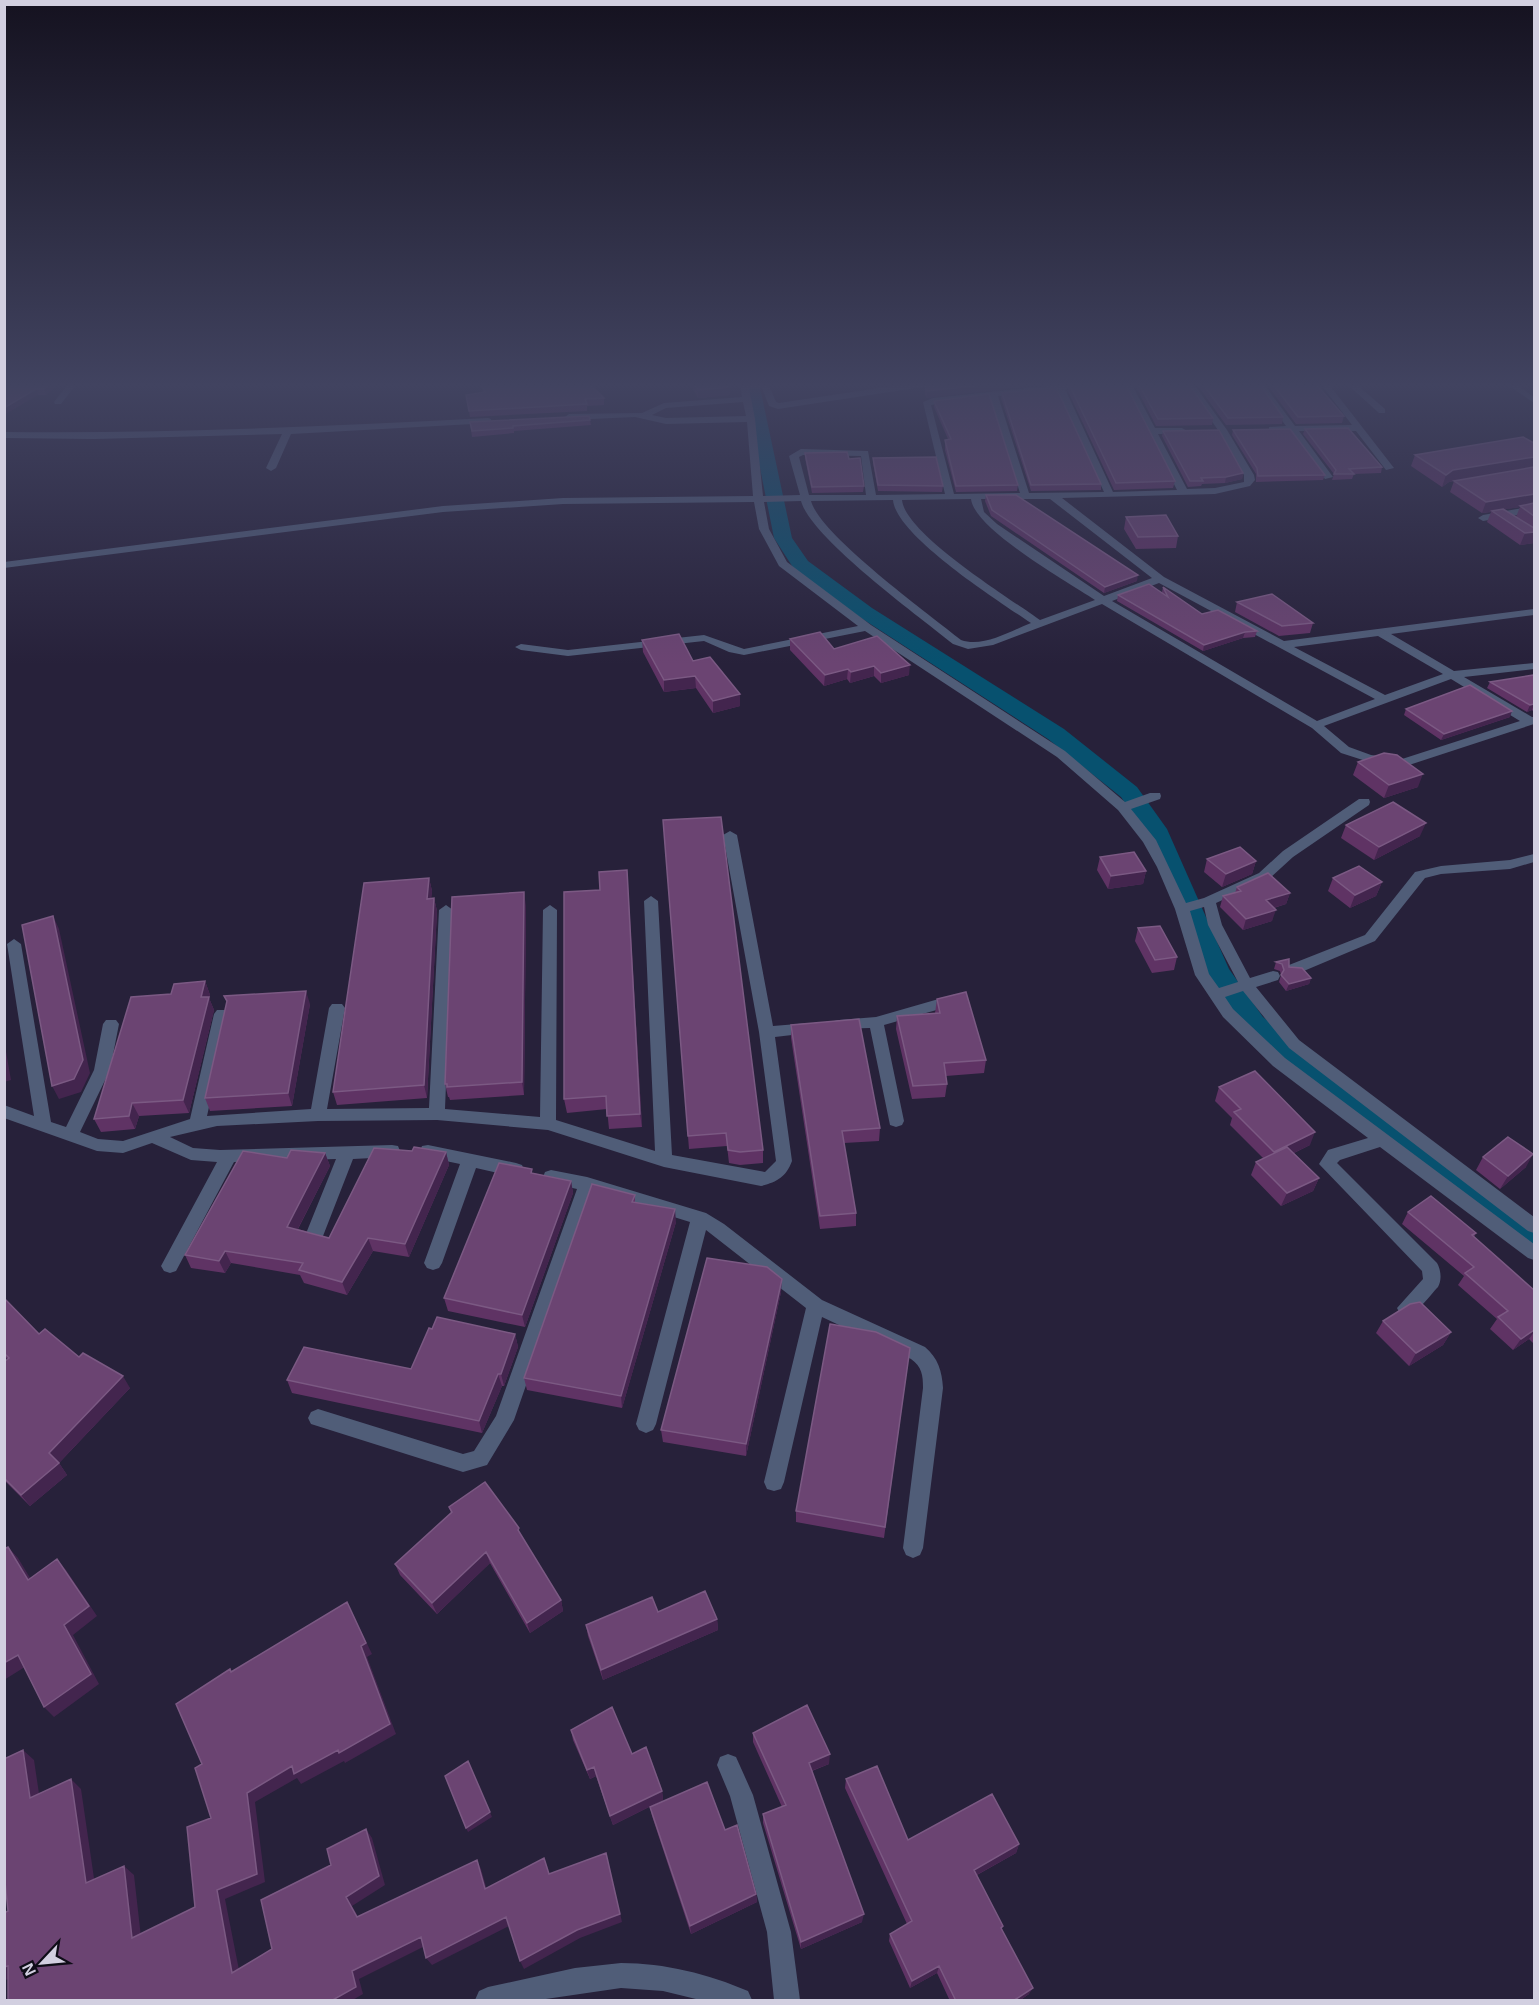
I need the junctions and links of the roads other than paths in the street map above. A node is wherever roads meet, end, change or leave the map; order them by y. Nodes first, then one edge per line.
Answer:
1 (760, 477) edge
2 (798, 477) edge
3 (868, 477) edge
4 (945, 477) edge
5 (1019, 477) edge
6 (1101, 477) edge
7 (1176, 477) edge
8 (1249, 477) edge
9 (1184, 493) junction
10 (976, 495) junction
11 (1025, 495) junction
12 (1051, 495) junction
13 (1110, 495) junction
14 (871, 496) junction
15 (897, 496) junction
16 (950, 496) junction
17 (801, 497) junction
18 (763, 498) junction
19 (1534, 509) edge
20 (1501, 514) junction
21 (1483, 518) dead end
22 (1518, 526) edge
23 (4, 565) edge
24 (1160, 579) junction
25 (1102, 601) junction
26 (1534, 612) edge
27 (1039, 624) junction
28 (867, 627) junction
29 (1378, 631) junction
30 (1282, 645) junction
31 (521, 647) dead end
32 (1534, 666) edge
33 (1452, 675) junction
34 (1383, 699) junction
35 (1531, 720) edge
36 (1316, 725) junction
37 (1149, 798) dead end
38 (1364, 802) dead end
39 (1125, 806) junction
40 (730, 835) dead end
41 (1534, 858) edge
42 (651, 901) dead end
43 (1195, 905) junction
44 (446, 910) dead end
45 (550, 910) dead end
46 (14, 944) dead end
47 (1294, 969) edge
48 (1274, 976) dead end
49 (1231, 990) junction
50 (959, 998) edge
51 (337, 1008) dead end
52 (222, 1014) edge
53 (876, 1022) junction
54 (111, 1024) dead end
55 (767, 1032) junction
56 (4, 1111) edge
57 (318, 1114) junction
58 (437, 1114) junction
59 (896, 1121) dead end
60 (548, 1124) junction
61 (197, 1125) junction
62 (44, 1126) junction
63 (70, 1136) junction
64 (156, 1138) junction
65 (1381, 1140) junction
66 (347, 1152) junction
67 (229, 1156) junction
68 (470, 1160) junction
69 (664, 1160) junction
70 (586, 1184) junction
71 (700, 1218) junction
72 (1534, 1226) edge
73 (314, 1236) edge
74 (1534, 1253) edge
75 (433, 1263) dead end
76 (170, 1266) dead end
77 (816, 1305) junction
78 (1406, 1308) edge
79 (512, 1336) edge
80 (533, 1340) junction
81 (318, 1418) dead end
82 (646, 1424) dead end
83 (774, 1482) dead end
84 (913, 1548) dead end
85 (728, 1765) dead end
86 (488, 2001) edge
87 (739, 2001) edge
88 (787, 2001) edge

1 - 18 street
2 - 17 street
3 - 14 street
4 - 16 street
5 - 11 street
6 - 13 street
7 - 9 street
8 - 9 street
9 - 13 street
10 - 11 street
10 - 16 street
10 - 25 street
11 - 12 street
12 - 13 street
12 - 24 street
14 - 15 street
14 - 17 street
15 - 16 street
15 - 27 street
17 - 18 street
17 - 27 street
18 - 23 street
18 - 28 street
19 - 20 street
20 - 21 street
20 - 22 street
24 - 25 street
24 - 30 street
25 - 27 street
25 - 36 street
26 - 29 street
28 - 31 street
28 - 39 street
29 - 30 street
29 - 33 street
30 - 34 street
32 - 33 street
33 - 34 street
33 - 35 street
34 - 36 street
35 - 36 street
37 - 39 street
38 - 43 street
39 - 43 street
40 - 55 street
41 - 47 street
42 - 69 street
43 - 49 street
43 - 49 street
44 - 58 street
45 - 60 street
46 - 62 street
48 - 49 street
49 - 65 street
49 - 72 street
50 - 53 street
51 - 57 street
52 - 61 street
53 - 55 street
53 - 59 street
54 - 63 street
55 - 69 street
56 - 62 street
57 - 58 street
57 - 61 street
58 - 60 street
60 - 69 street
61 - 64 street
62 - 63 street
63 - 64 street
64 - 67 street
65 - 74 street
65 - 78 street
66 - 67 street
66 - 68 street
66 - 73 street
67 - 76 street
68 - 70 street
68 - 75 street
70 - 71 street
70 - 80 street
71 - 77 street
71 - 82 street
77 - 83 street
77 - 84 street
79 - 80 street
80 - 81 street
85 - 88 street
86 - 87 street

